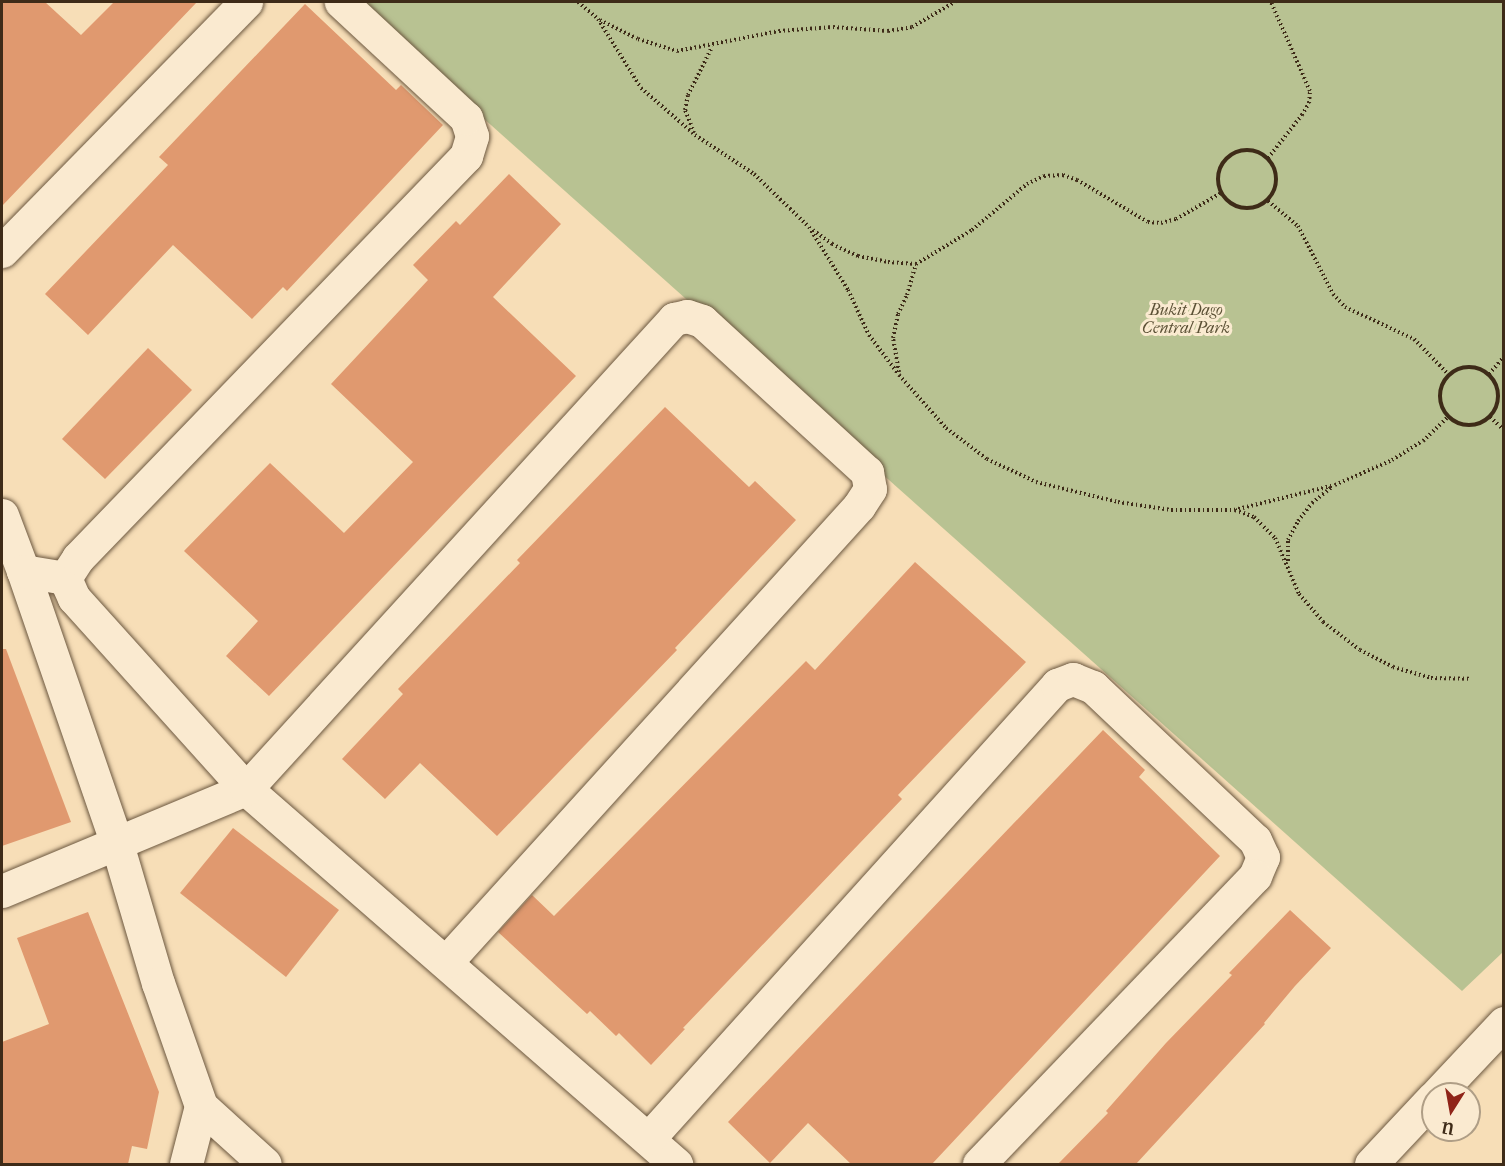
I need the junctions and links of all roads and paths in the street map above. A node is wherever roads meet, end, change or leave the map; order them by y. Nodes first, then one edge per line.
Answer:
1 (246, 2) edge
2 (340, 2) edge
3 (578, 2) edge
4 (955, 2) edge
5 (1271, 2) edge
6 (598, 19) junction
7 (712, 46) junction
8 (695, 135) junction
9 (1268, 158) junction
10 (1221, 193) junction
11 (1268, 201) junction
12 (809, 227) junction
13 (2, 251) edge
14 (916, 264) junction
15 (1503, 357) edge
16 (1448, 374) junction
17 (1489, 374) junction
18 (899, 375) junction
19 (1448, 417) junction
20 (1490, 417) junction
21 (1503, 430) edge
22 (1335, 485) junction
23 (1234, 510) junction
24 (2, 515) edge
25 (1288, 565) junction
26 (23, 571) junction
27 (65, 578) junction
28 (1470, 679) dead end
29 (246, 789) junction
30 (117, 844) junction
31 (2, 891) edge
32 (447, 961) junction
33 (1499, 1035) edge
34 (1450, 1082) edge
35 (201, 1106) junction
36 (1421, 1111) edge
37 (649, 1138) junction
38 (186, 1164) edge
39 (265, 1164) edge
40 (676, 1164) edge
41 (979, 1164) edge
42 (1371, 1164) edge

1 - 13 street
2 - 27 street
3 - 6 path
4 - 7 path
5 - 9 path
6 - 7 path
6 - 8 path
7 - 8 path
8 - 12 path
9 - 10 path
9 - 11 path
10 - 11 path
10 - 14 path
11 - 16 path
12 - 14 path
12 - 18 path
14 - 18 path
15 - 17 path
16 - 17 path
16 - 19 path
17 - 20 path
18 - 23 path
19 - 20 path
19 - 22 path
20 - 21 path
22 - 23 path
22 - 25 path
23 - 25 path
24 - 26 street
25 - 28 path
26 - 27 street
26 - 30 street
27 - 29 street
29 - 30 street
29 - 32 street
29 - 32 street
30 - 31 street
30 - 35 street
32 - 37 street
33 - 34 street
35 - 38 street
35 - 39 street
36 - 42 street
37 - 40 street
37 - 41 street

